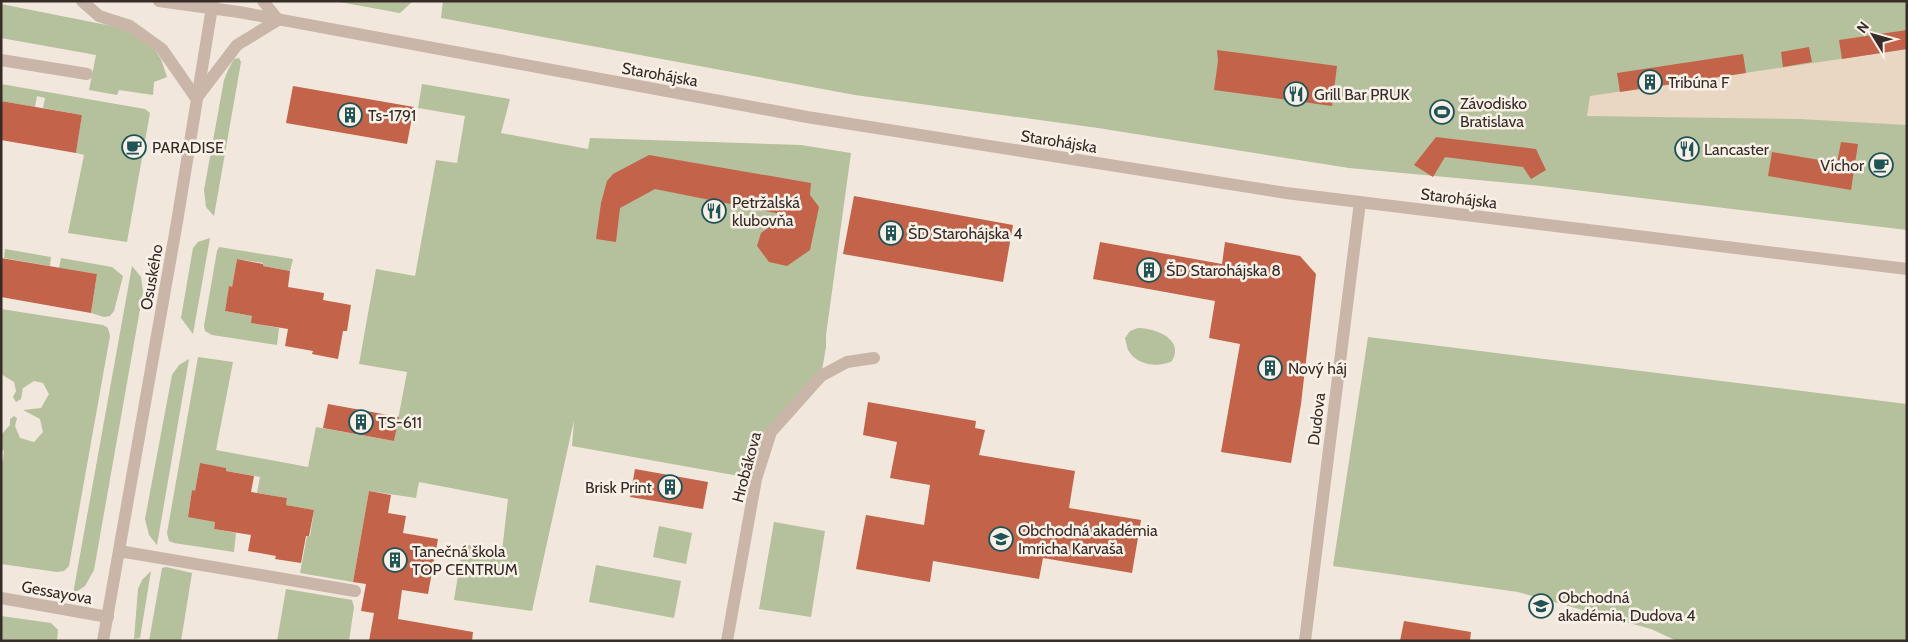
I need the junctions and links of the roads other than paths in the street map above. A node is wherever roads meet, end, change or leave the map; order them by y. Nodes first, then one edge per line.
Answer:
1 (82, 1) edge
2 (158, 1) edge
3 (263, 1) edge
4 (212, 5) edge
5 (278, 20) junction
6 (1, 60) edge
7 (87, 74) dead end
8 (196, 98) junction
9 (1360, 202) junction
10 (1907, 269) edge
11 (874, 358) dead end
12 (119, 551) junction
13 (355, 591) dead end
14 (1, 598) edge
15 (108, 616) junction
16 (103, 641) edge
17 (728, 641) edge
18 (1305, 641) edge

1 - 8 street
2 - 4 street, Starohájska
3 - 5 street
4 - 5 street, Starohájska
4 - 8 street, Osuského
5 - 8 street
5 - 9 street, Starohájska
6 - 7 street
8 - 12 street, Osuského
9 - 10 street, Starohájska
9 - 18 street, Dudova
11 - 17 street, Hrobákova
12 - 13 street
12 - 15 street, Osuského
14 - 15 street, Gessayova
15 - 16 street, Osuského

